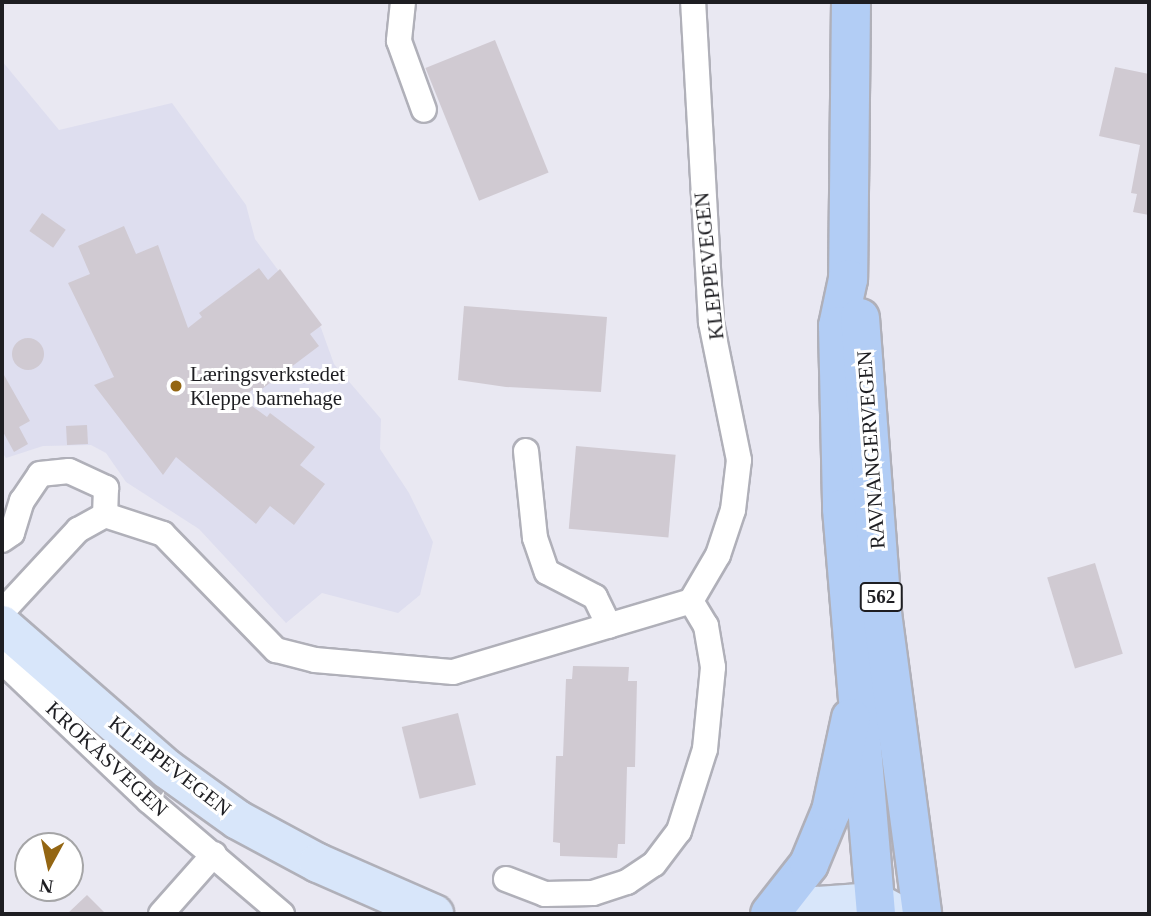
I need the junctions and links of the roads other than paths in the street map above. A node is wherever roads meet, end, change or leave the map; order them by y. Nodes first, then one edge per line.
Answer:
1 (403, 2) edge
2 (693, 2) edge
3 (851, 2) edge
4 (424, 110) dead end
5 (848, 279) junction
6 (526, 451) dead end
7 (105, 515) junction
8 (2, 540) edge
9 (691, 601) junction
10 (2, 612) edge
11 (2, 625) edge
12 (609, 626) junction
13 (2, 661) edge
14 (858, 688) junction
15 (214, 854) junction
16 (506, 879) dead end
17 (883, 910) edge
18 (161, 914) edge
19 (282, 914) edge
20 (434, 914) edge
21 (770, 914) edge
22 (791, 914) edge
23 (922, 914) edge

1 - 4 lane
2 - 9 lane, KLEPPEVEGEN
3 - 5 main road, RAVNANGERVEGEN / 562
5 - 14 main road, RAVNANGERVEGEN / 562
5 - 23 main road, RAVNANGERVEGEN / 562
6 - 12 lane
7 - 8 lane
7 - 10 lane
7 - 12 lane
9 - 12 lane
9 - 16 lane
11 - 20 main road, KLEPPEVEGEN
13 - 15 lane, KROKÅSVEGEN
14 - 17 main road, RAVNANGERVEGEN / 562
14 - 21 main road
15 - 18 lane
15 - 19 lane, KROKÅSVEGEN
17 - 22 main road

